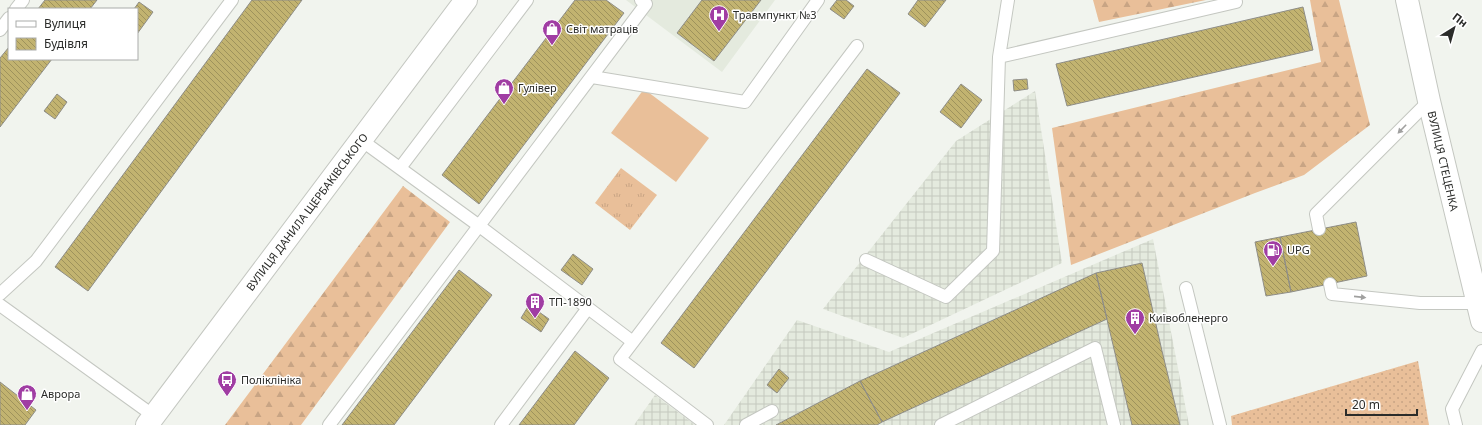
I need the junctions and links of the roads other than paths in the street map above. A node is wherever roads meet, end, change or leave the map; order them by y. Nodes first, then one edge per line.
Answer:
1 (23, 0) edge
2 (232, 0) edge
3 (466, 0) edge
4 (527, 0) edge
5 (641, 0) edge
6 (818, 0) edge
7 (1008, 0) edge
8 (1407, 0) edge
9 (1236, 2) dead end
10 (17, 8) edge
11 (8, 19) edge
12 (0, 30) edge
13 (857, 46) dead end
14 (999, 57) junction
15 (592, 77) junction
16 (1429, 101) junction
17 (361, 140) junction
18 (400, 168) junction
19 (478, 225) junction
20 (1319, 229) dead end
21 (866, 260) dead end
22 (1330, 284) dead end
23 (1186, 288) dead end
24 (0, 294) edge
25 (0, 305) edge
26 (588, 308) junction
27 (1480, 312) edge
28 (633, 342) junction
29 (1482, 351) edge
30 (772, 411) dead end
31 (151, 420) edge
32 (329, 425) edge
33 (501, 425) edge
34 (707, 425) edge
35 (746, 425) edge
36 (941, 425) edge
37 (1114, 425) edge
38 (1220, 425) edge
39 (1456, 425) edge

1 - 10 lane
2 - 24 lane
3 - 17 main road, ВУЛИЦЯ ДАНИЛА ЩЕРБАКІВСЬКОГО
4 - 18 lane
5 - 15 lane
6 - 15 lane
7 - 14 lane
8 - 16 main road, ВУЛИЦЯ СТЕЦЕНКА
9 - 14 lane
11 - 12 lane
13 - 28 lane
14 - 21 lane
15 - 19 lane
16 -> 20 lane
16 - 27 main road, ВУЛИЦЯ СТЕЦЕНКА
17 - 18 lane
17 - 31 main road, ВУЛИЦЯ ДАНИЛА ЩЕРБАКІВСЬКОГО
18 - 19 lane
19 - 26 lane
19 - 32 lane
22 -> 27 lane
23 - 38 lane
25 - 31 lane
26 - 28 lane
26 - 33 lane
28 - 34 lane
29 - 39 lane
30 - 35 lane
36 - 37 lane

